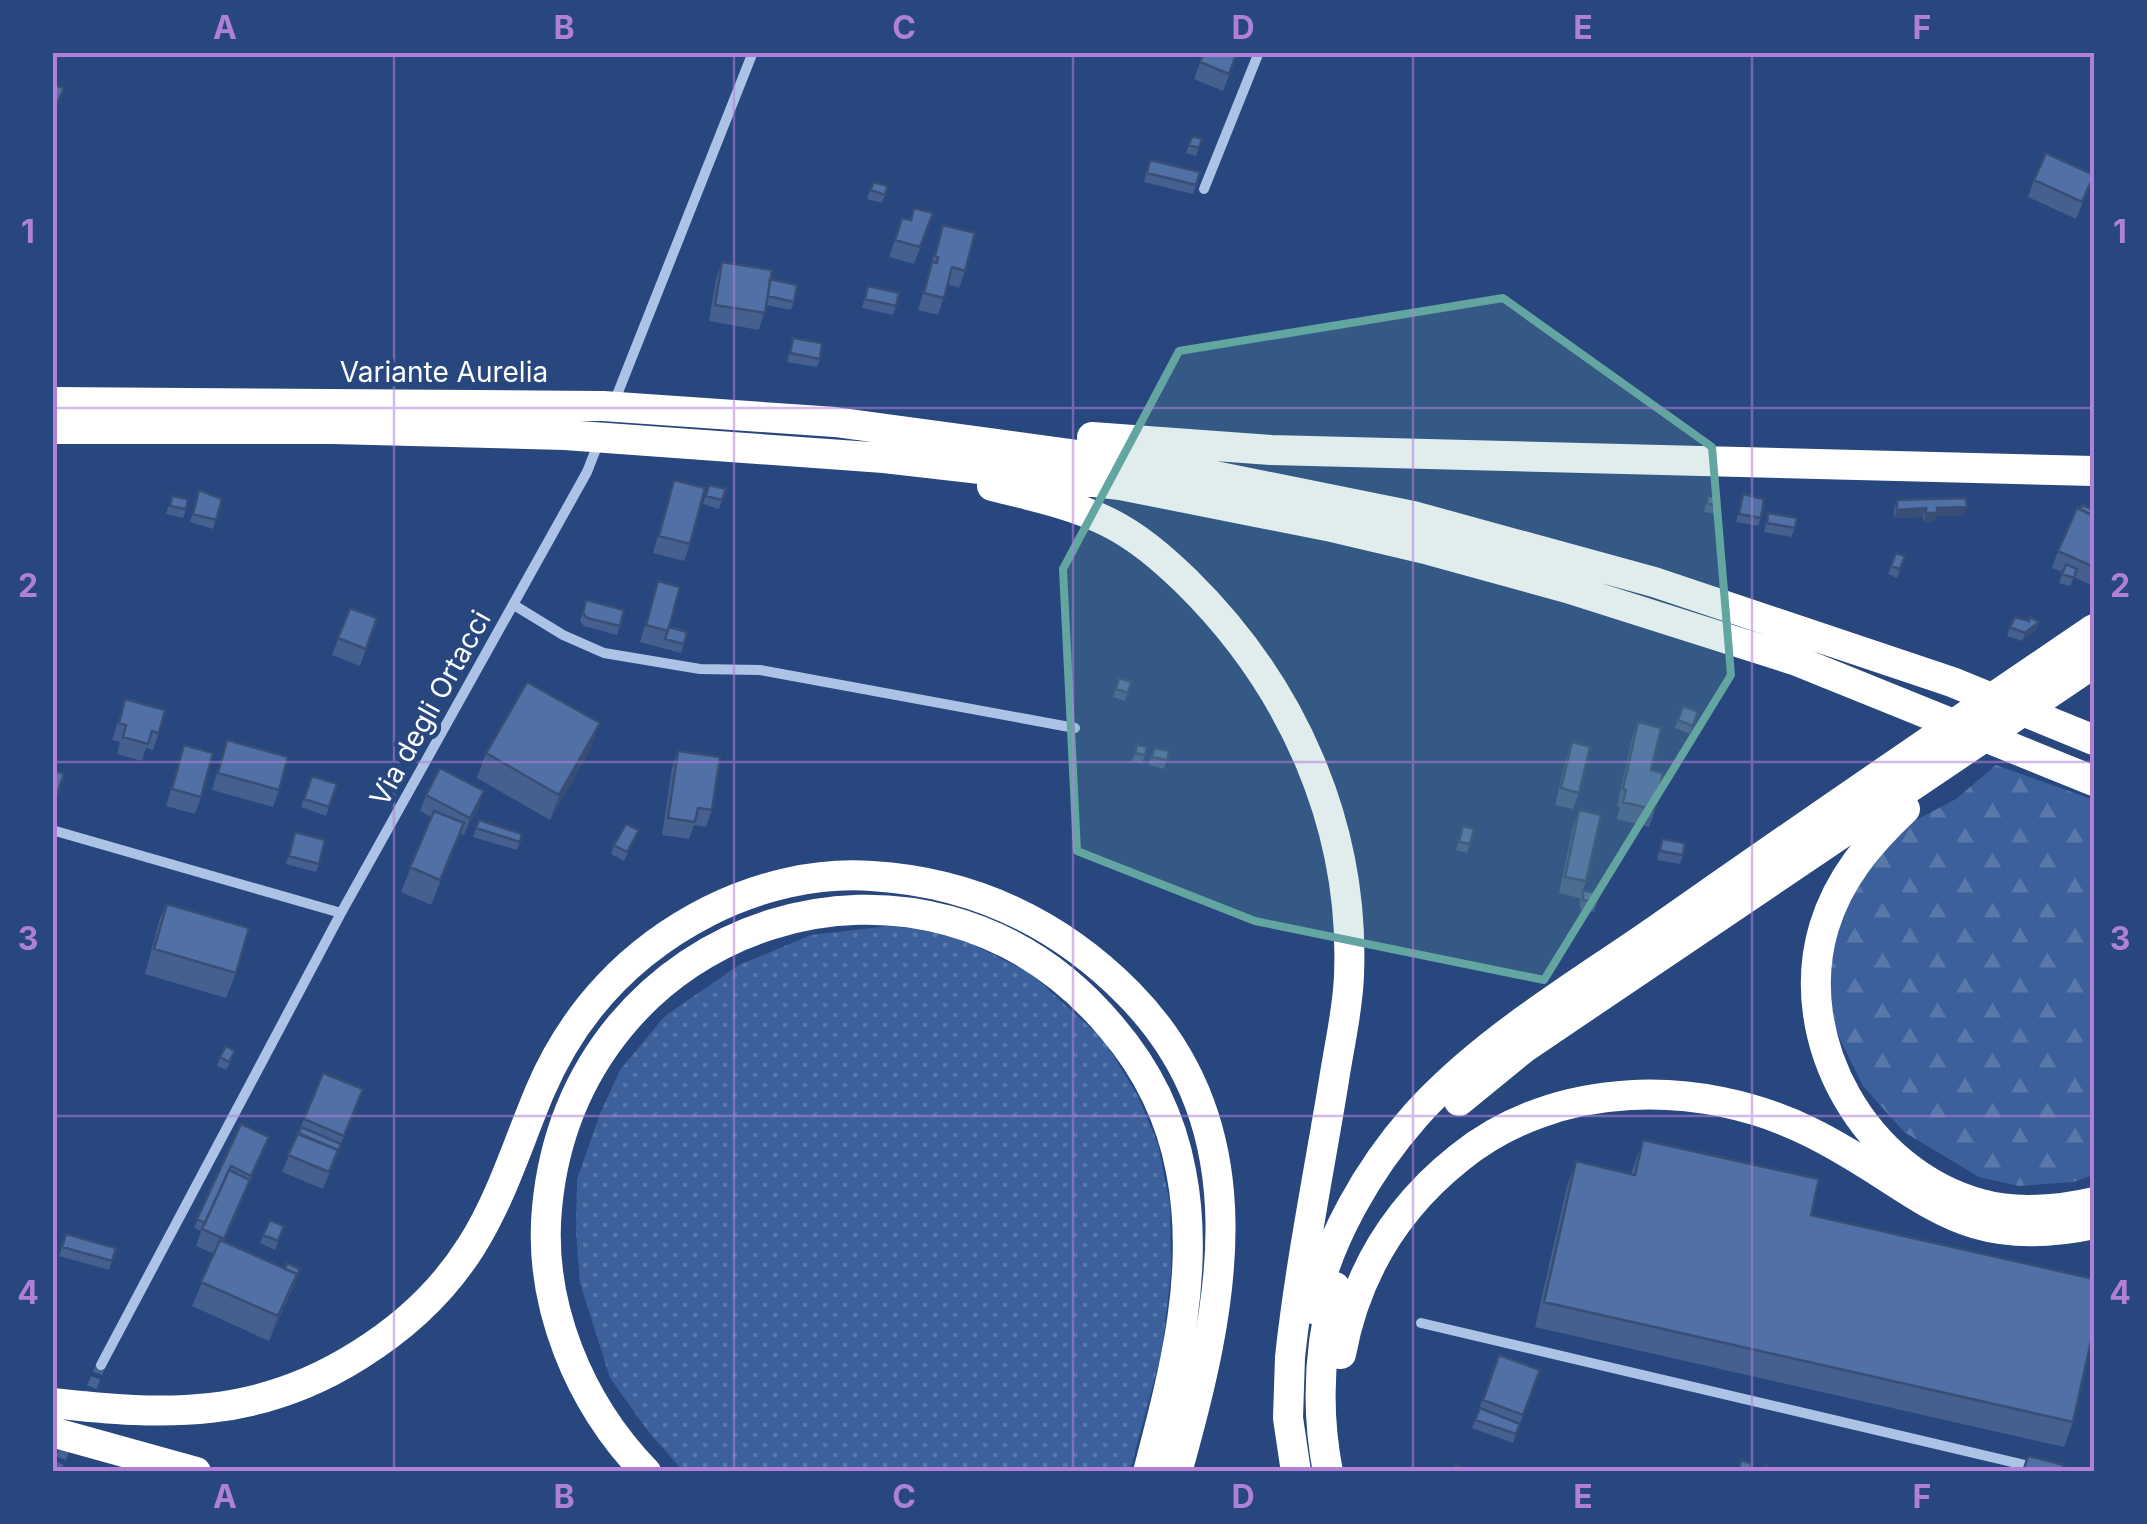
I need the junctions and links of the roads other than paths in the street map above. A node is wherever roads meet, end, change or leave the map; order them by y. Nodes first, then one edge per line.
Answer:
1 (753, 52) edge
2 (1259, 52) edge
3 (1204, 189) dead end
4 (52, 402) edge
5 (835, 422) junction
6 (52, 429) edge
7 (822, 454) junction
8 (2094, 471) edge
9 (514, 604) junction
10 (2094, 629) edge
11 (2094, 663) edge
12 (1075, 728) dead end
13 (2094, 740) edge
14 (1961, 754) junction
15 (2086, 776) edge
16 (52, 830) edge
17 (341, 914) junction
18 (1366, 1201) junction
19 (2094, 1202) edge
20 (2094, 1224) edge
21 (1421, 1323) dead end
22 (101, 1365) tunnel mouth
23 (52, 1404) edge
24 (52, 1432) edge
25 (196, 1472) edge
26 (646, 1472) edge
27 (1148, 1472) edge
28 (1178, 1472) edge
29 (1296, 1472) edge
30 (1311, 1472) edge
31 (1328, 1472) edge
32 (1345, 1472) edge
33 (2055, 1472) edge

1 - 9 street, Via degli Ortacci
2 - 3 street
4 - 5 highway, Variante Aurelia
5 - 8 highway
5 - 13 highway
6 - 7 highway, Variante Aurelia
7 - 15 highway
7 - 29 highway
9 - 12 street
9 - 17 street, Via degli Ortacci
10 - 18 highway
11 - 14 highway
14 - 18 highway
14 - 19 highway
16 - 17 street
17 - 22 street, Via degli Ortacci
18 - 30 highway
18 - 31 highway
20 - 32 highway
21 - 33 street
23 - 28 highway
24 - 25 highway
26 - 27 highway

